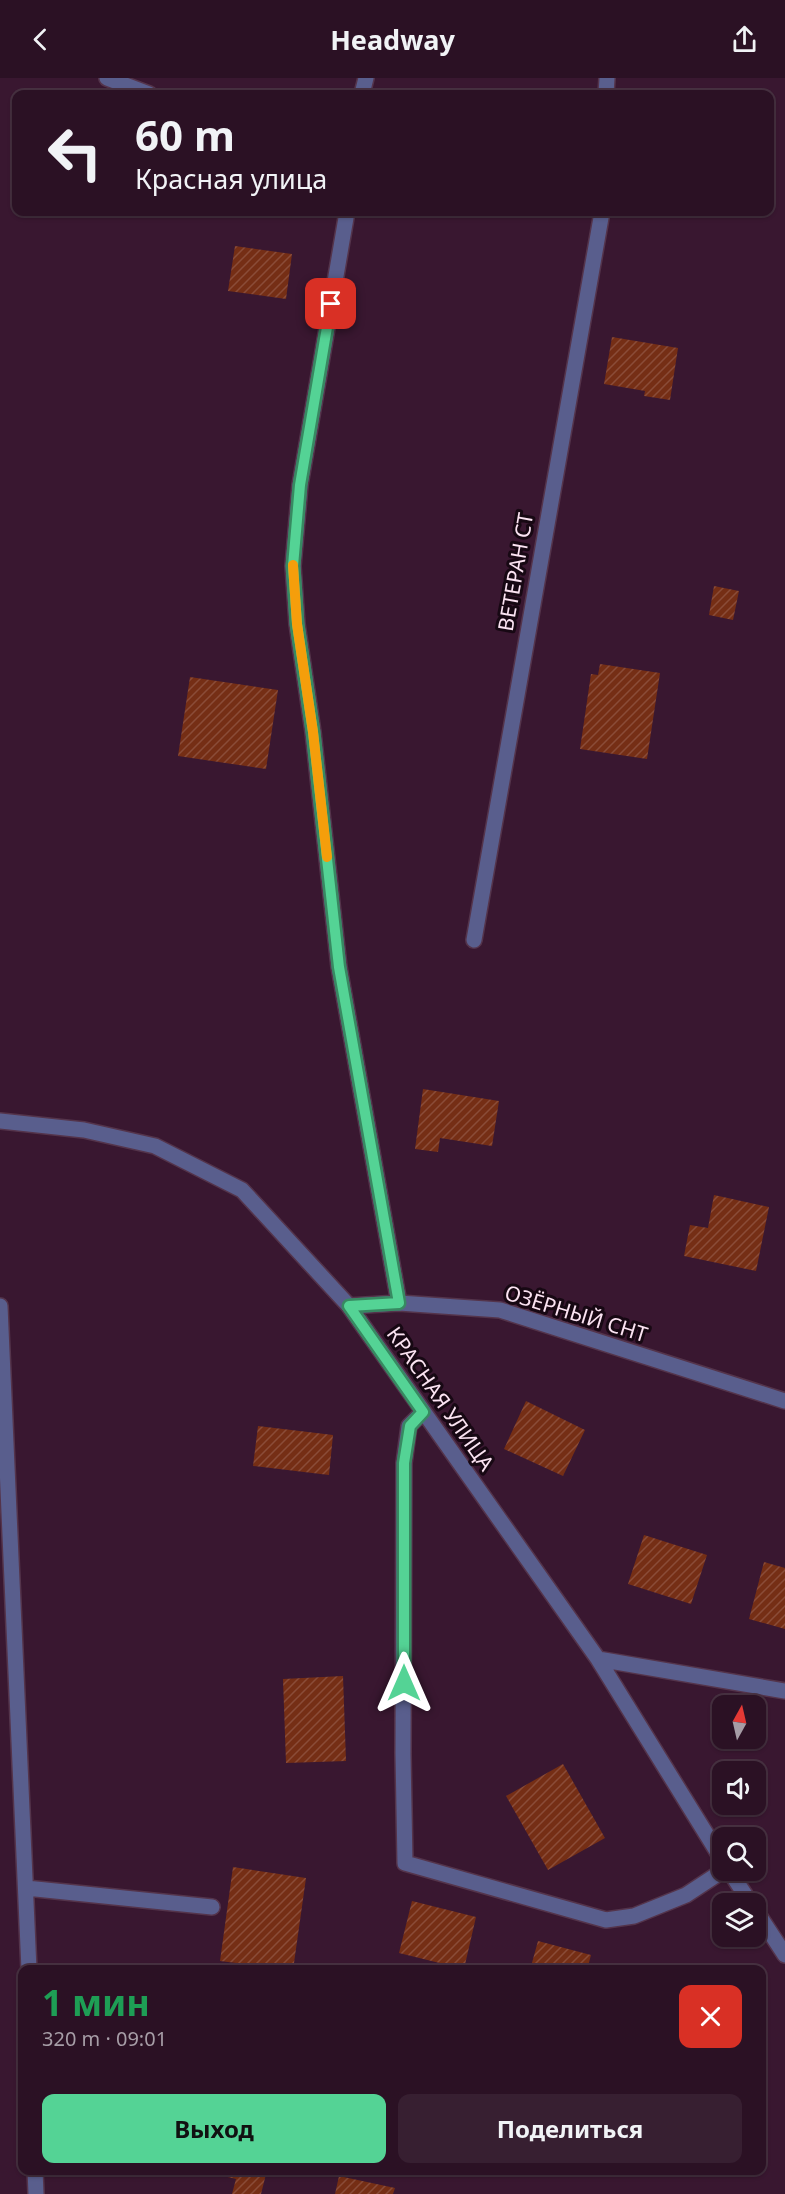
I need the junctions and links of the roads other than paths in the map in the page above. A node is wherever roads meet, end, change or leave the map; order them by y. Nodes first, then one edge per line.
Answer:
1 (107, 78) edge
2 (138, 90) edge
3 (346, 216) edge
4 (601, 216) edge
5 (474, 940) dead end
6 (0, 1121) edge
7 (399, 1303) junction
8 (0, 1306) edge
9 (349, 1306) junction
10 (785, 1401) edge
11 (423, 1412) junction
12 (598, 1659) junction
13 (785, 1691) edge
14 (712, 1844) edge
15 (712, 1878) edge
16 (26, 1888) junction
17 (212, 1907) dead end
18 (766, 1926) edge
19 (785, 1955) edge
20 (29, 1965) edge
21 (35, 2175) edge
22 (36, 2194) edge

1 - 2 street
3 - 7 street
4 - 5 street, ВЕТЕРАН СТ
6 - 9 street, КРАСНАЯ УЛИЦА
7 - 9 street, ОЗЁРНЫЙ СНТ
7 - 10 street, ОЗЁРНЫЙ СНТ
8 - 16 street
9 - 11 street, КРАСНАЯ УЛИЦА
11 - 12 street, КРАСНАЯ УЛИЦА
11 - 15 street
12 - 13 street
12 - 14 street, КРАСНАЯ УЛИЦА
16 - 17 street
16 - 20 street
18 - 19 street
21 - 22 street

